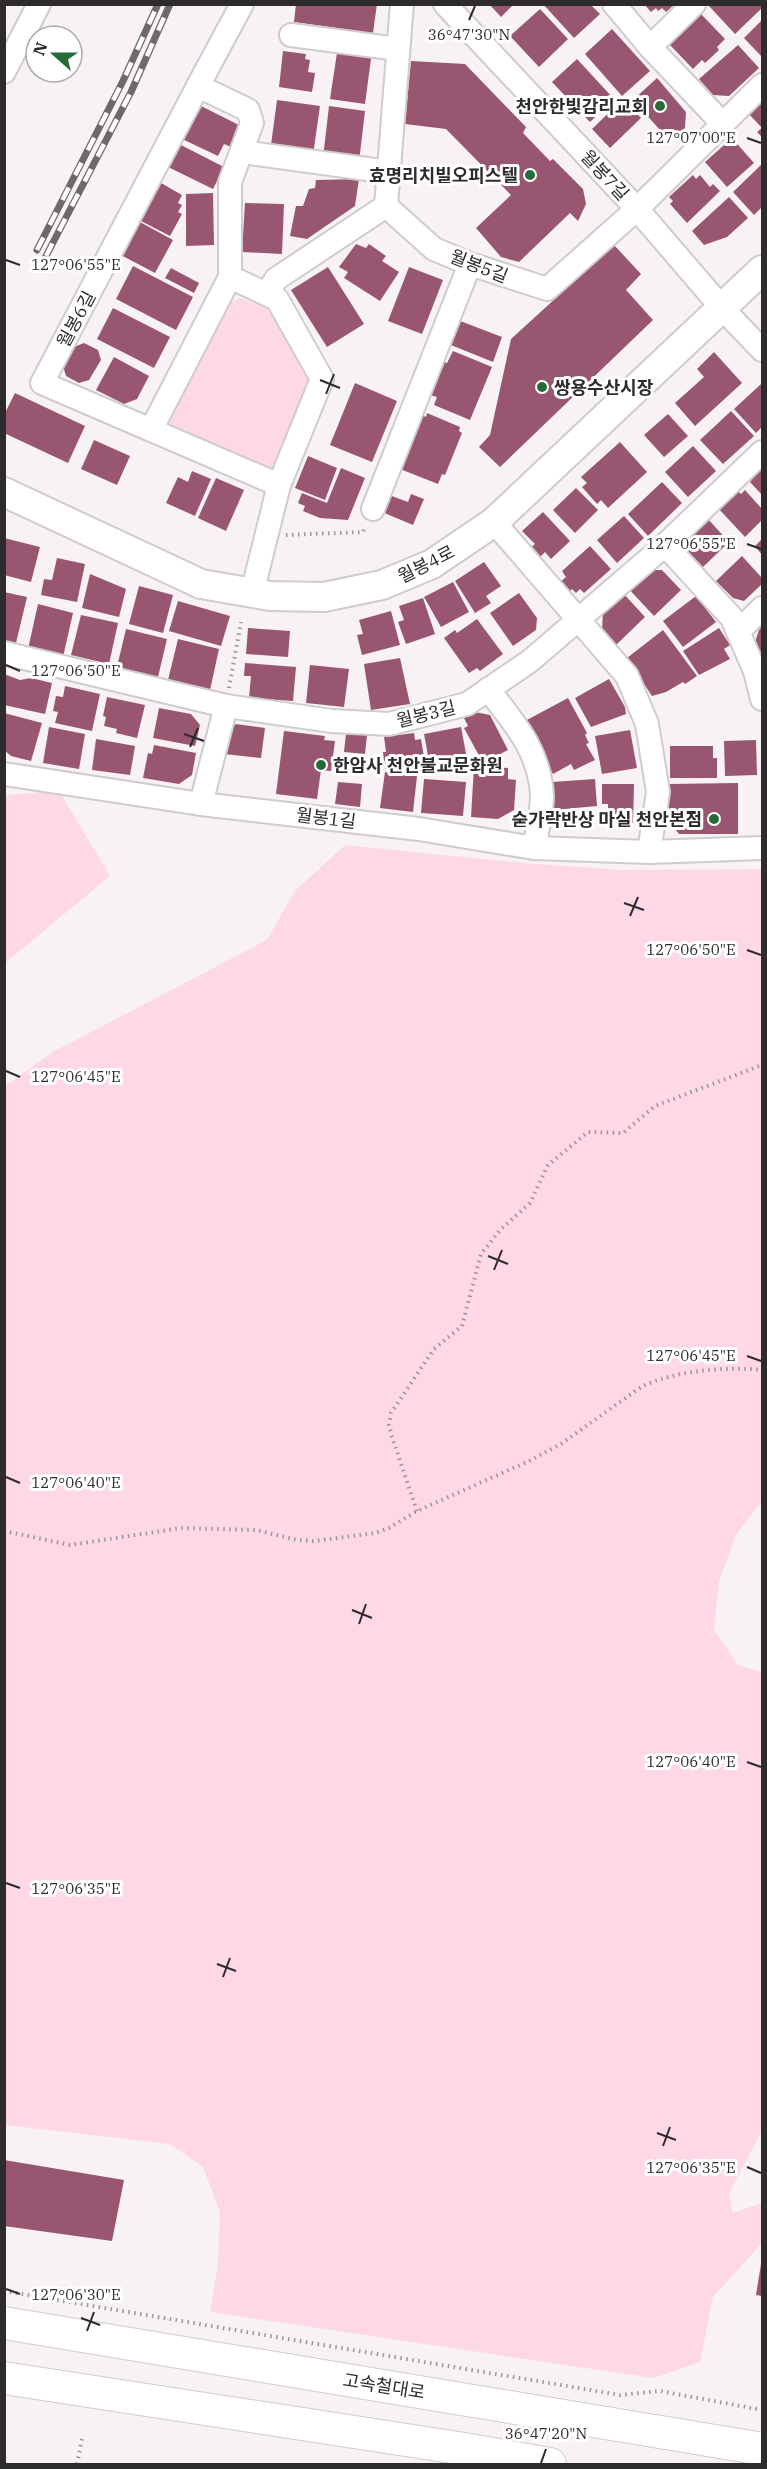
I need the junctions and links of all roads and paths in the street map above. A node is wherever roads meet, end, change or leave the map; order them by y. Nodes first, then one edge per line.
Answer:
1 (39, 4) edge
2 (242, 4) edge
3 (402, 4) edge
4 (445, 4) edge
5 (614, 4) edge
6 (694, 4) edge
7 (291, 35) dead end
8 (650, 47) junction
9 (398, 49) junction
10 (4, 72) edge
11 (762, 85) edge
12 (198, 86) junction
13 (722, 123) junction
14 (242, 152) junction
15 (389, 172) junction
16 (386, 206) junction
17 (637, 209) junction
18 (470, 264) junction
19 (762, 270) edge
20 (230, 277) junction
21 (267, 294) junction
22 (722, 308) junction
23 (762, 350) edge
24 (152, 430) junction
25 (762, 452) edge
26 (279, 485) junction
27 (4, 492) edge
28 (374, 509) joint
29 (494, 522) junction
30 (267, 533) junction
31 (665, 545) junction
32 (252, 593) junction
33 (762, 608) edge
34 (579, 618) junction
35 (241, 622) dead end
36 (738, 632) junction
37 (4, 653) edge
38 (488, 689) junction
39 (762, 699) edge
40 (226, 706) junction
41 (4, 774) edge
42 (201, 804) junction
43 (534, 848) junction
44 (762, 848) edge
45 (649, 852) junction
46 (762, 1065) edge
47 (762, 1370) edge
48 (417, 1511) junction
49 (4, 1531) edge
50 (4, 2291) edge
51 (4, 2324) edge
52 (4, 2378) edge
53 (762, 2410) edge
54 (82, 2439) dead end
55 (762, 2449) edge
56 (457, 2456) edge
57 (77, 2464) edge
58 (550, 2464) edge

1 - 10 street
2 - 12 street, 월봉6길
3 - 9 street
4 - 17 street, 월봉7길
5 - 8 street
6 - 8 street
7 - 9 street
8 - 13 street
9 - 15 street
11 - 13 street, 월봉5길
12 - 14 street
12 - 24 street, 월봉6길
13 - 17 street, 월봉5길
14 - 15 street
14 - 20 street
15 - 16 street
16 - 18 street, 월봉5길
16 - 21 street
17 - 18 street, 월봉5길
17 - 22 street, 월봉7길
18 - 28 street
19 - 22 street, 월봉4로
20 - 21 street
20 - 24 street
21 - 26 street
22 - 23 street, 월봉7길
22 - 29 street, 월봉4로
24 - 26 street, 월봉6길
25 - 31 street, 월봉3길
26 - 30 street
27 - 32 street, 월봉4로
28 - 30 path
29 - 32 street, 월봉4로
29 - 34 street
30 - 32 street
31 - 34 street, 월봉3길
31 - 36 street
33 - 36 street
34 - 38 street, 월봉3길
34 - 45 street
35 - 40 path
36 - 39 street
37 - 40 street, 월봉3길
38 - 40 street, 월봉3길
38 - 43 street
40 - 42 street
41 - 42 street, 월봉1길
42 - 43 street, 월봉1길
43 - 45 street, 월봉1길
44 - 45 street, 월봉1길
46 - 48 path
47 - 48 path
48 - 49 path
50 - 53 path
51 - 55 main road, 고속철대로
52 - 56 main road
54 - 57 path
56 - 58 main road

